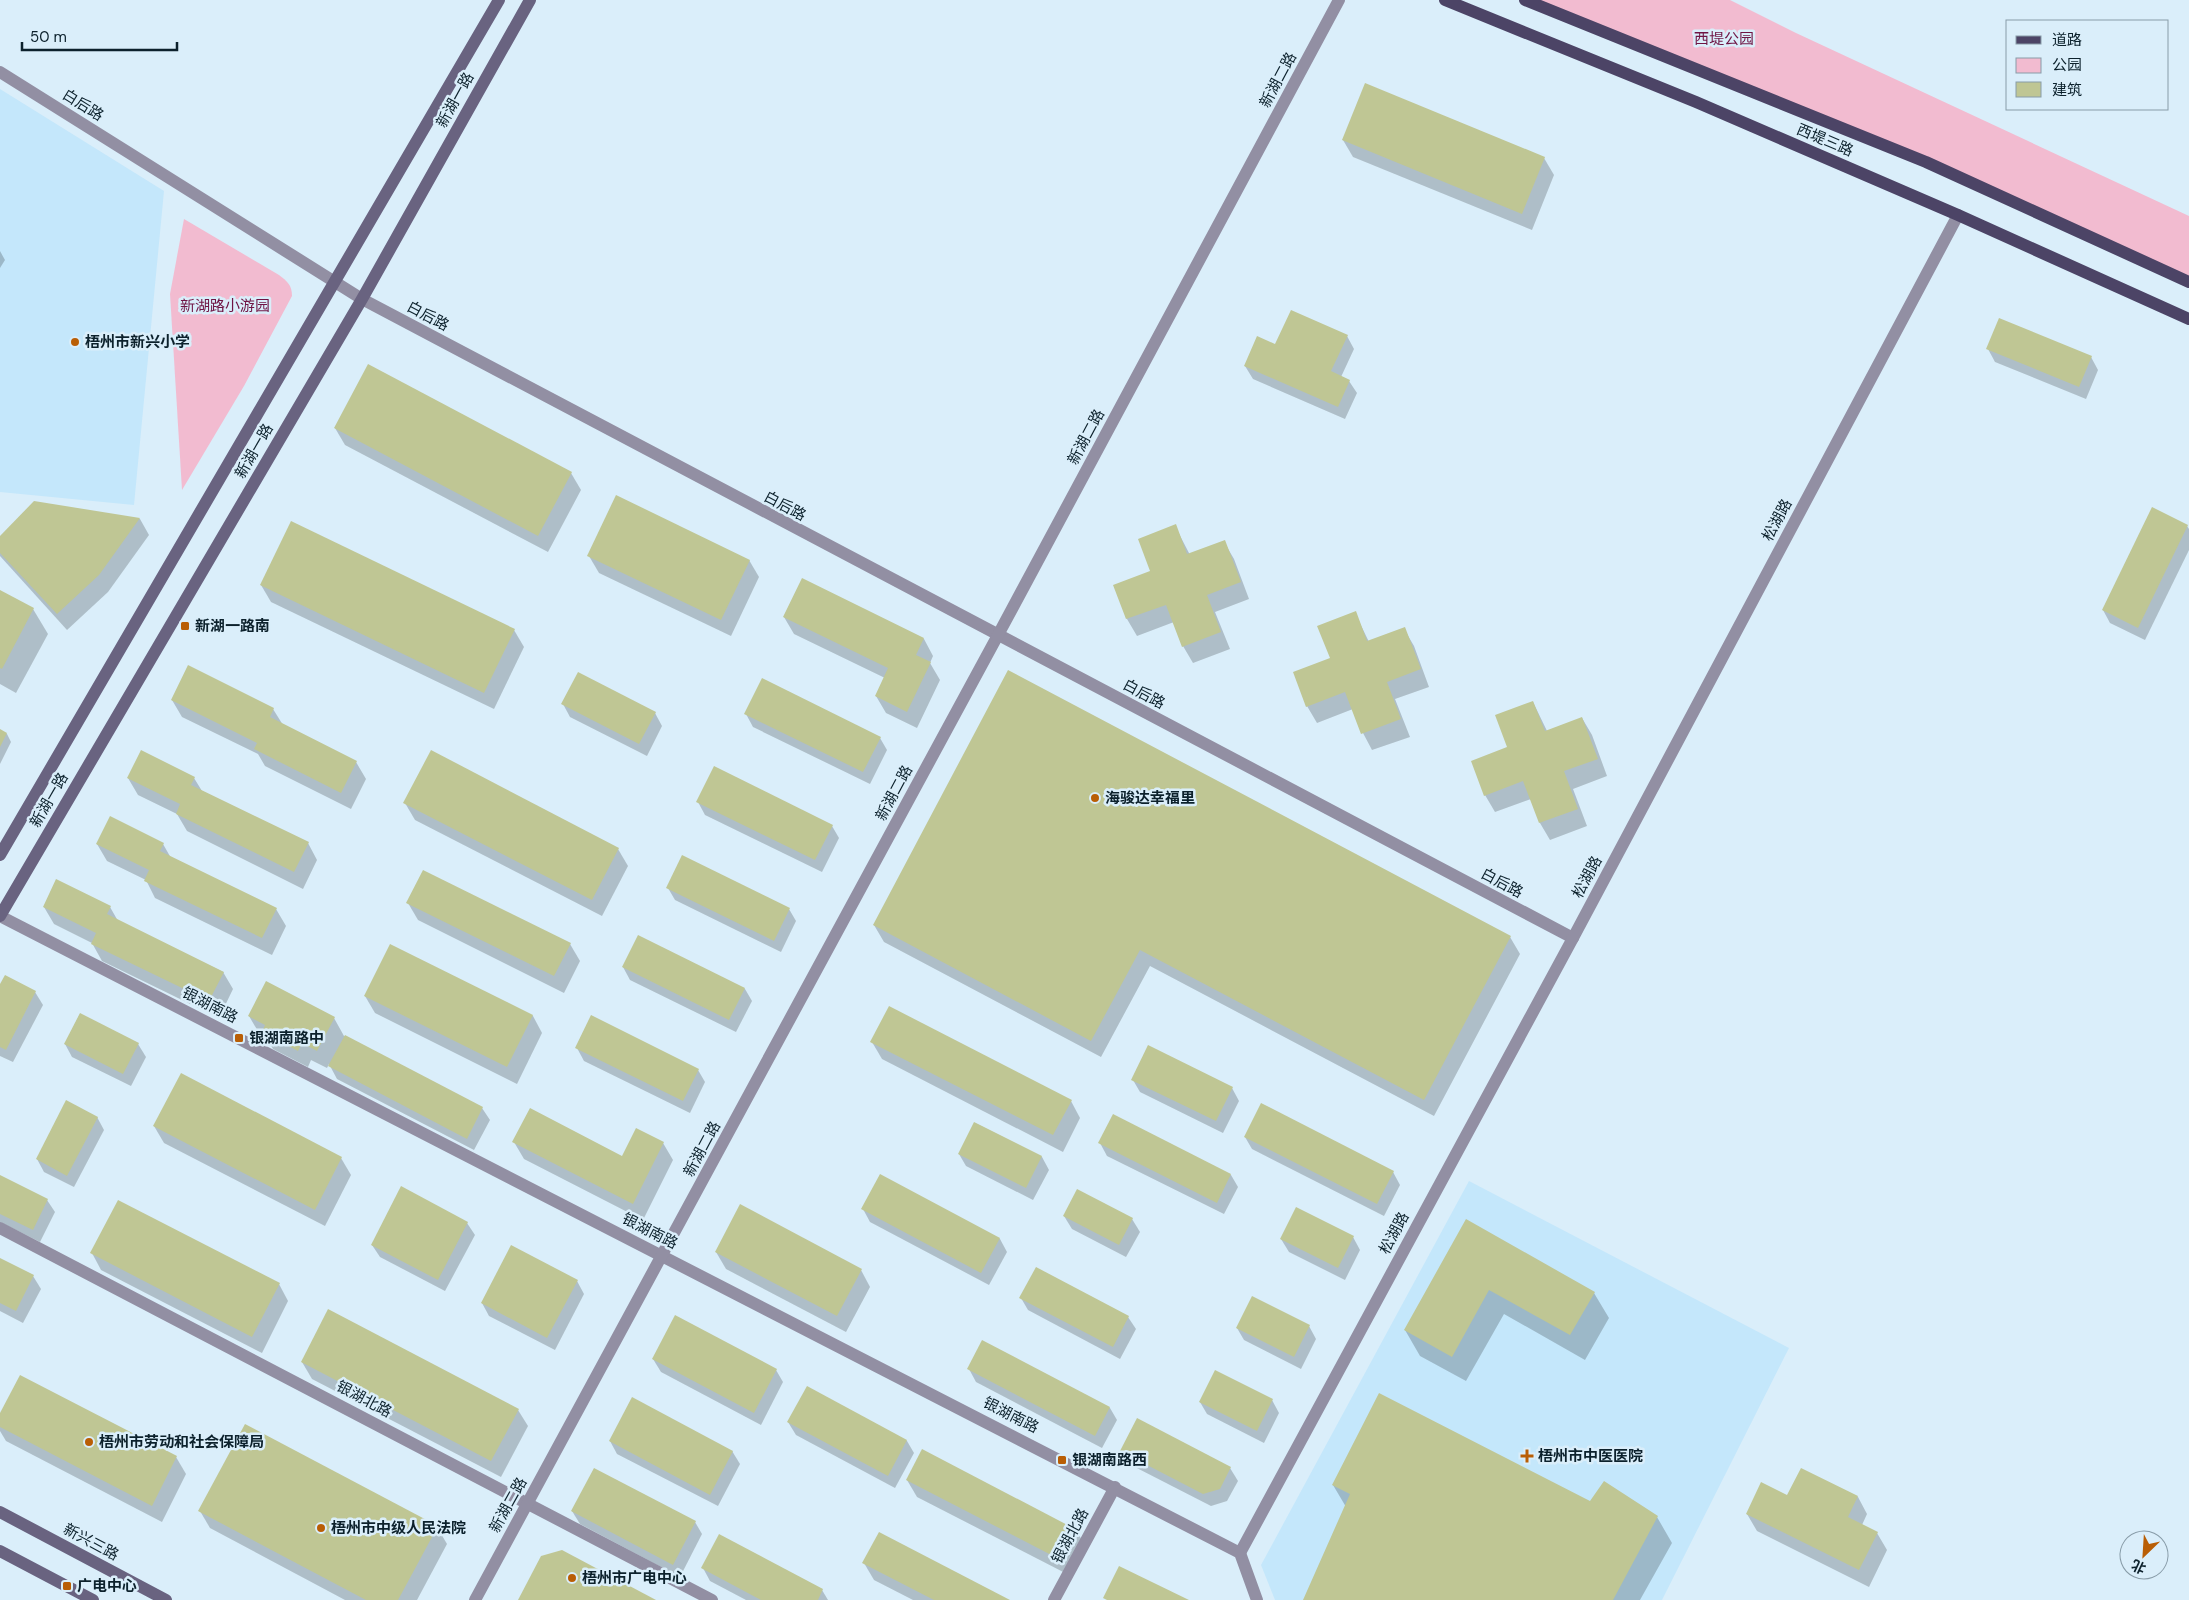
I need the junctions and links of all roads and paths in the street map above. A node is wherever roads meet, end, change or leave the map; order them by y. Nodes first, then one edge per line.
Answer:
1 (499, 0) edge
2 (530, 0) edge
3 (1339, 0) edge
4 (1445, 0) edge
5 (1525, 0) edge
6 (0, 72) edge
7 (1958, 215) junction
8 (335, 282) junction
9 (2189, 282) edge
10 (362, 299) junction
11 (2189, 319) edge
12 (998, 635) junction
13 (0, 855) edge
14 (0, 916) edge
15 (1572, 938) junction
16 (0, 1228) edge
17 (663, 1255) junction
18 (1114, 1487) junction
19 (528, 1503) junction
20 (0, 1512) edge
21 (0, 1551) edge
22 (1240, 1552) junction
23 (93, 1600) edge
24 (166, 1600) edge
25 (474, 1600) edge
26 (712, 1600) edge
27 (1054, 1600) edge
28 (1257, 1600) edge

1 - 8 street, 新湖一路
2 - 10 street, 新湖一路
3 - 12 street, 新湖二路
4 - 7 main road, 西堤三路
5 - 9 main road, 西堤三路
6 - 8 street, 白后路
7 - 11 main road, 西堤三路
7 - 15 street, 松湖路
8 - 10 street, 白后路
8 - 13 street, 新湖一路
10 - 12 street, 白后路
10 - 14 street, 新湖一路
12 - 15 street, 白后路
12 - 17 street, 新湖二路
14 - 17 street, 银湖南路
15 - 22 street, 松湖路
16 - 19 street, 银湖北路
17 - 18 street, 银湖南路
17 - 19 street, 新湖二路
18 - 22 street, 银湖南路
18 - 27 street, 银湖北路
19 - 25 street, 新湖二路
19 - 26 street, 银湖北路
20 - 24 street, 新兴三路
21 - 23 street
22 - 28 street

